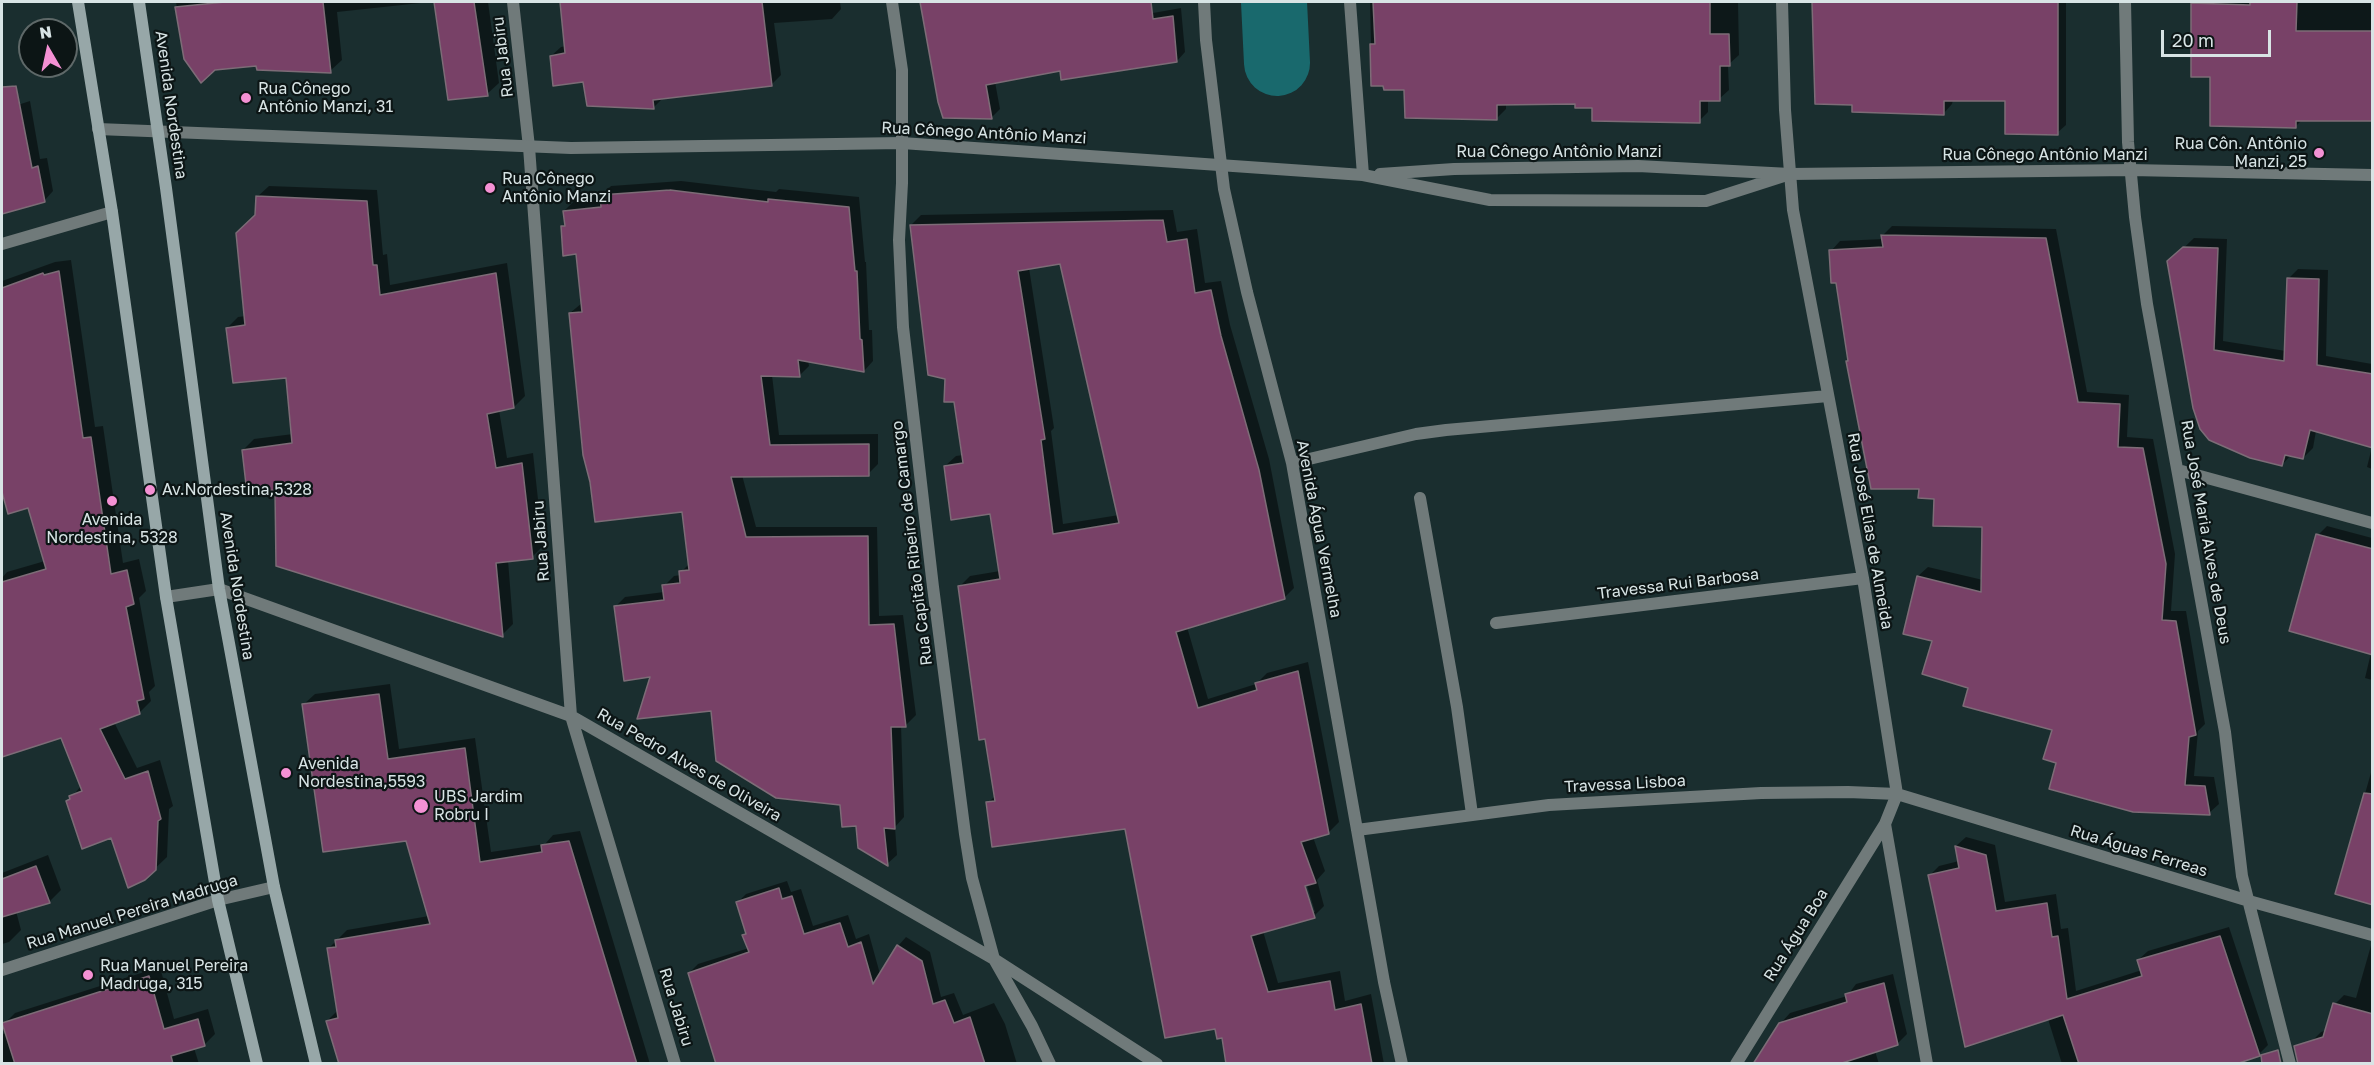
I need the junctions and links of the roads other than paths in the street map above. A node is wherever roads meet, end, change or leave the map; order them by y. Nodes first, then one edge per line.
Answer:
1 (78, 2) edge
2 (139, 2) edge
3 (513, 2) edge
4 (892, 2) edge
5 (1204, 2) edge
6 (1350, 2) edge
7 (1782, 2) edge
8 (2125, 2) edge
9 (98, 129) junction
10 (159, 131) junction
11 (902, 143) junction
12 (529, 147) junction
13 (1220, 164) junction
14 (2131, 170) junction
15 (1790, 174) junction
16 (1363, 175) junction
17 (2373, 175) edge
18 (112, 212) junction
19 (2, 244) edge
20 (1828, 396) junction
21 (1292, 463) junction
22 (2178, 470) junction
23 (1420, 498) dead end
24 (2373, 523) edge
25 (1863, 578) junction
26 (219, 589) junction
27 (166, 597) junction
28 (1496, 623) dead end
29 (571, 716) junction
30 (1897, 794) junction
31 (1472, 814) junction
32 (1885, 824) junction
33 (1357, 830) junction
34 (274, 887) junction
35 (218, 900) junction
36 (2249, 901) junction
37 (2373, 935) edge
38 (994, 959) junction
39 (2, 970) edge
40 (257, 1064) edge
41 (316, 1064) edge
42 (675, 1064) edge
43 (1050, 1064) edge
44 (1157, 1064) edge
45 (1402, 1064) edge
46 (1736, 1064) edge
47 (1927, 1064) edge
48 (2290, 1064) edge

1 - 9 main road
2 - 10 main road, Avenida Nordestina
3 - 12 street, Rua Jabiru
4 - 11 street, Rua Capitão Ribeiro de Camargo
5 - 13 street, Avenida Água Vermelha
6 - 16 street
7 - 15 street, Rua José Elias de Almeida
8 - 14 street, Rua José Maria Alves de Deus
9 - 10 street, Rua Cônego Antônio Manzi
9 - 18 main road
10 - 12 street, Rua Cônego Antônio Manzi
10 - 26 main road, Avenida Nordestina
11 - 12 street, Rua Cônego Antônio Manzi
11 - 13 street, Rua Cônego Antônio Manzi
11 - 38 street, Rua Capitão Ribeiro de Camargo
12 - 29 street, Rua Jabiru
13 - 16 street, Rua Cônego Antônio Manzi
13 - 21 street, Avenida Água Vermelha
14 - 15 street, Rua Cônego Antônio Manzi
14 - 17 street, Rua Cônego Antônio Manzi
14 - 22 street, Rua José Maria Alves de Deus
15 - 16 street, Rua Cônego Antônio Manzi
15 - 16 street, Rua Cônego Antônio Manzi
15 - 20 street, Rua José Elias de Almeida
18 - 19 street
18 - 27 main road
20 - 21 street
20 - 25 street, Rua José Elias de Almeida
21 - 33 street, Avenida Água Vermelha
22 - 24 street
22 - 36 street, Rua José Maria Alves de Deus
23 - 31 street
25 - 28 street, Travessa Rui Barbosa
25 - 30 street, Rua José Elias de Almeida
26 - 27 street, Rua Pedro Alves de Oliveira
26 - 29 street, Rua Pedro Alves de Oliveira
26 - 34 main road, Avenida Nordestina
27 - 35 main road
29 - 38 street, Rua Pedro Alves de Oliveira
29 - 42 street, Rua Jabiru
30 - 31 street, Travessa Lisboa
30 - 32 street
30 - 36 street, Rua Águas Ferreas
31 - 33 street, Travessa Lisboa
32 - 46 street, Rua Água Boa
32 - 47 street
33 - 45 street, Avenida Água Vermelha
34 - 35 street, Rua Manuel Pereira Madruga
34 - 41 main road, Avenida Nordestina
35 - 39 street, Rua Manuel Pereira Madruga
35 - 40 main road
36 - 37 street, Rua Águas Ferreas
36 - 48 street, Rua José Maria Alves de Deus
38 - 43 street, Rua Capitão Ribeiro de Camargo
38 - 44 street, Rua Pedro Alves de Oliveira

